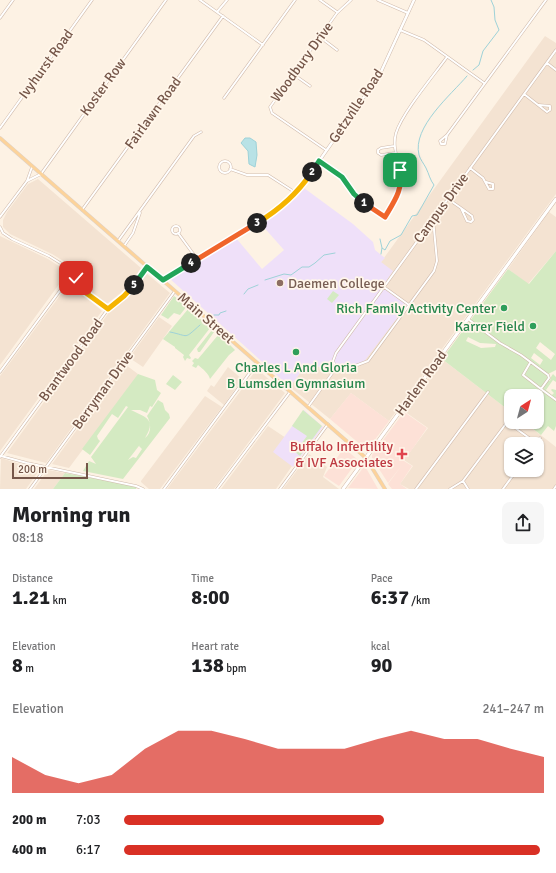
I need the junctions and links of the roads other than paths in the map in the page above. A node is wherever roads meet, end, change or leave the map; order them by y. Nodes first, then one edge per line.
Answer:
1 (13, 0) edge
2 (92, 0) edge
3 (166, 0) edge
4 (200, 0) edge
5 (227, 0) edge
6 (295, 0) edge
7 (320, 0) edge
8 (351, 0) edge
9 (378, 0) edge
10 (414, 0) edge
11 (546, 0) edge
12 (218, 12) junction
13 (337, 13) junction
14 (408, 13) junction
15 (223, 16) junction
16 (0, 18) edge
17 (400, 30) junction
18 (320, 37) junction
19 (263, 45) junction
20 (337, 50) dead end
21 (556, 50) edge
22 (447, 57) junction
23 (547, 63) junction
24 (556, 70) edge
25 (293, 74) junction
26 (484, 83) junction
27 (310, 86) dead end
28 (524, 94) junction
29 (224, 98) dead end
30 (539, 105) junction
31 (0, 128) edge
32 (201, 132) dead end
33 (447, 135) junction
34 (0, 138) edge
35 (394, 146) junction
36 (326, 150) junction
37 (395, 153) junction
38 (319, 161) junction
39 (32, 167) junction
40 (470, 168) junction
41 (230, 169) junction
42 (41, 174) junction
43 (27, 181) junction
44 (486, 182) junction
45 (296, 194) junction
46 (448, 199) junction
47 (556, 199) edge
48 (142, 208) junction
49 (461, 208) junction
50 (82, 210) junction
51 (0, 217) edge
52 (433, 219) junction
53 (0, 227) edge
54 (2, 233) edge
55 (178, 233) dead end
56 (118, 241) junction
57 (124, 246) junction
58 (197, 259) junction
59 (147, 267) junction
60 (73, 273) junction
61 (163, 280) junction
62 (384, 286) junction
63 (175, 291) junction
64 (409, 305) junction
65 (108, 309) junction
66 (468, 319) junction
67 (257, 363) junction
68 (530, 363) junction
69 (336, 368) junction
70 (0, 372) edge
71 (541, 389) joint
72 (544, 391) edge
73 (290, 392) junction
74 (488, 392) dead end
75 (556, 400) edge
76 (308, 407) junction
77 (328, 424) junction
78 (504, 426) edge
79 (516, 429) edge
80 (527, 437) edge
81 (0, 456) edge
82 (366, 458) junction
83 (46, 467) junction
84 (511, 477) edge
85 (463, 481) junction
86 (556, 486) edge
87 (30, 489) edge
88 (143, 489) edge
89 (164, 489) edge
90 (217, 489) edge
91 (280, 489) edge
92 (343, 489) edge
93 (385, 489) edge
94 (416, 489) edge
95 (450, 489) edge
96 (468, 489) edge
97 (502, 489) edge
98 (554, 489) edge

1 - 16 street
2 - 31 street, Ivyhurst Road
3 - 42 street, Koster Row
4 - 12 street
5 - 12 street
6 - 19 street
7 - 13 street
8 - 13 street, Woodbury Drive
9 - 14 street
10 - 14 street, Getzville Road
11 - 26 street
12 - 15 street
13 - 18 street, Woodbury Drive
14 - 17 street, Getzville Road
15 - 19 street
15 - 50 street, Fairlawn Road
17 - 22 street
17 - 36 street, Getzville Road
18 - 20 street
18 - 25 street, Woodbury Drive
19 - 29 street
21 - 23 street, Campus Drive
22 - 26 street
22 - 35 street
23 - 24 street
23 - 28 street, Campus Drive
25 - 27 street
25 - 36 street, Woodbury Drive
26 - 33 street
28 - 30 street
28 - 40 street, Campus Drive
30 - 30 street
32 - 48 street
33 - 33 street
34 - 39 main road, Main Street
35 - 37 street
35 - 37 street
36 - 38 street, Getzville Road
37 - 38 street
38 - 45 street, Getzville Road
39 - 42 main road, Main Street
39 - 43 street
40 - 44 street
40 - 46 street, Campus Drive
41 - 41 street
41 - 45 street
42 - 43 street
42 - 50 main road, Main Street
43 - 51 street
44 - 44 street
45 - 58 street, Getzville Road
46 - 49 street
46 - 52 street, Campus Drive
47 - 66 main road, Harlem Road
48 - 56 street
48 - 57 street
49 - 49 street
50 - 56 main road, Main Street
52 - 62 street, Campus Drive
52 - 64 street
53 - 54 street
54 - 60 street
55 - 58 street
56 - 57 main road, Main Street
57 - 59 main road, Main Street
58 - 61 street, Getzville Road
59 - 61 main road, Main Street
59 - 65 street, Brantwood Road
60 - 65 street
60 - 70 street
61 - 63 main road, Main Street
62 - 64 street
62 - 69 street, Campus Drive
63 - 67 main road, Main Street
63 - 83 street, Berryman Drive
64 - 69 street
65 - 81 street, Brantwood Road
66 - 68 street
66 - 82 main road, Harlem Road
67 - 73 main road, Main Street
67 - 89 street
68 - 71 street
68 - 71 street
69 - 76 street
72 - 75 street
73 - 76 main road, Main Street
73 - 90 street
74 - 94 street
76 - 77 main road, Main Street
77 - 82 main road, Main Street
77 - 91 street
78 - 85 street
79 - 80 street
81 - 83 street
82 - 92 main road, Harlem Road
82 - 93 main road, Main Street
83 - 87 street, Berryman Drive
83 - 88 street
84 - 97 street
85 - 95 street
85 - 96 street
86 - 98 street

